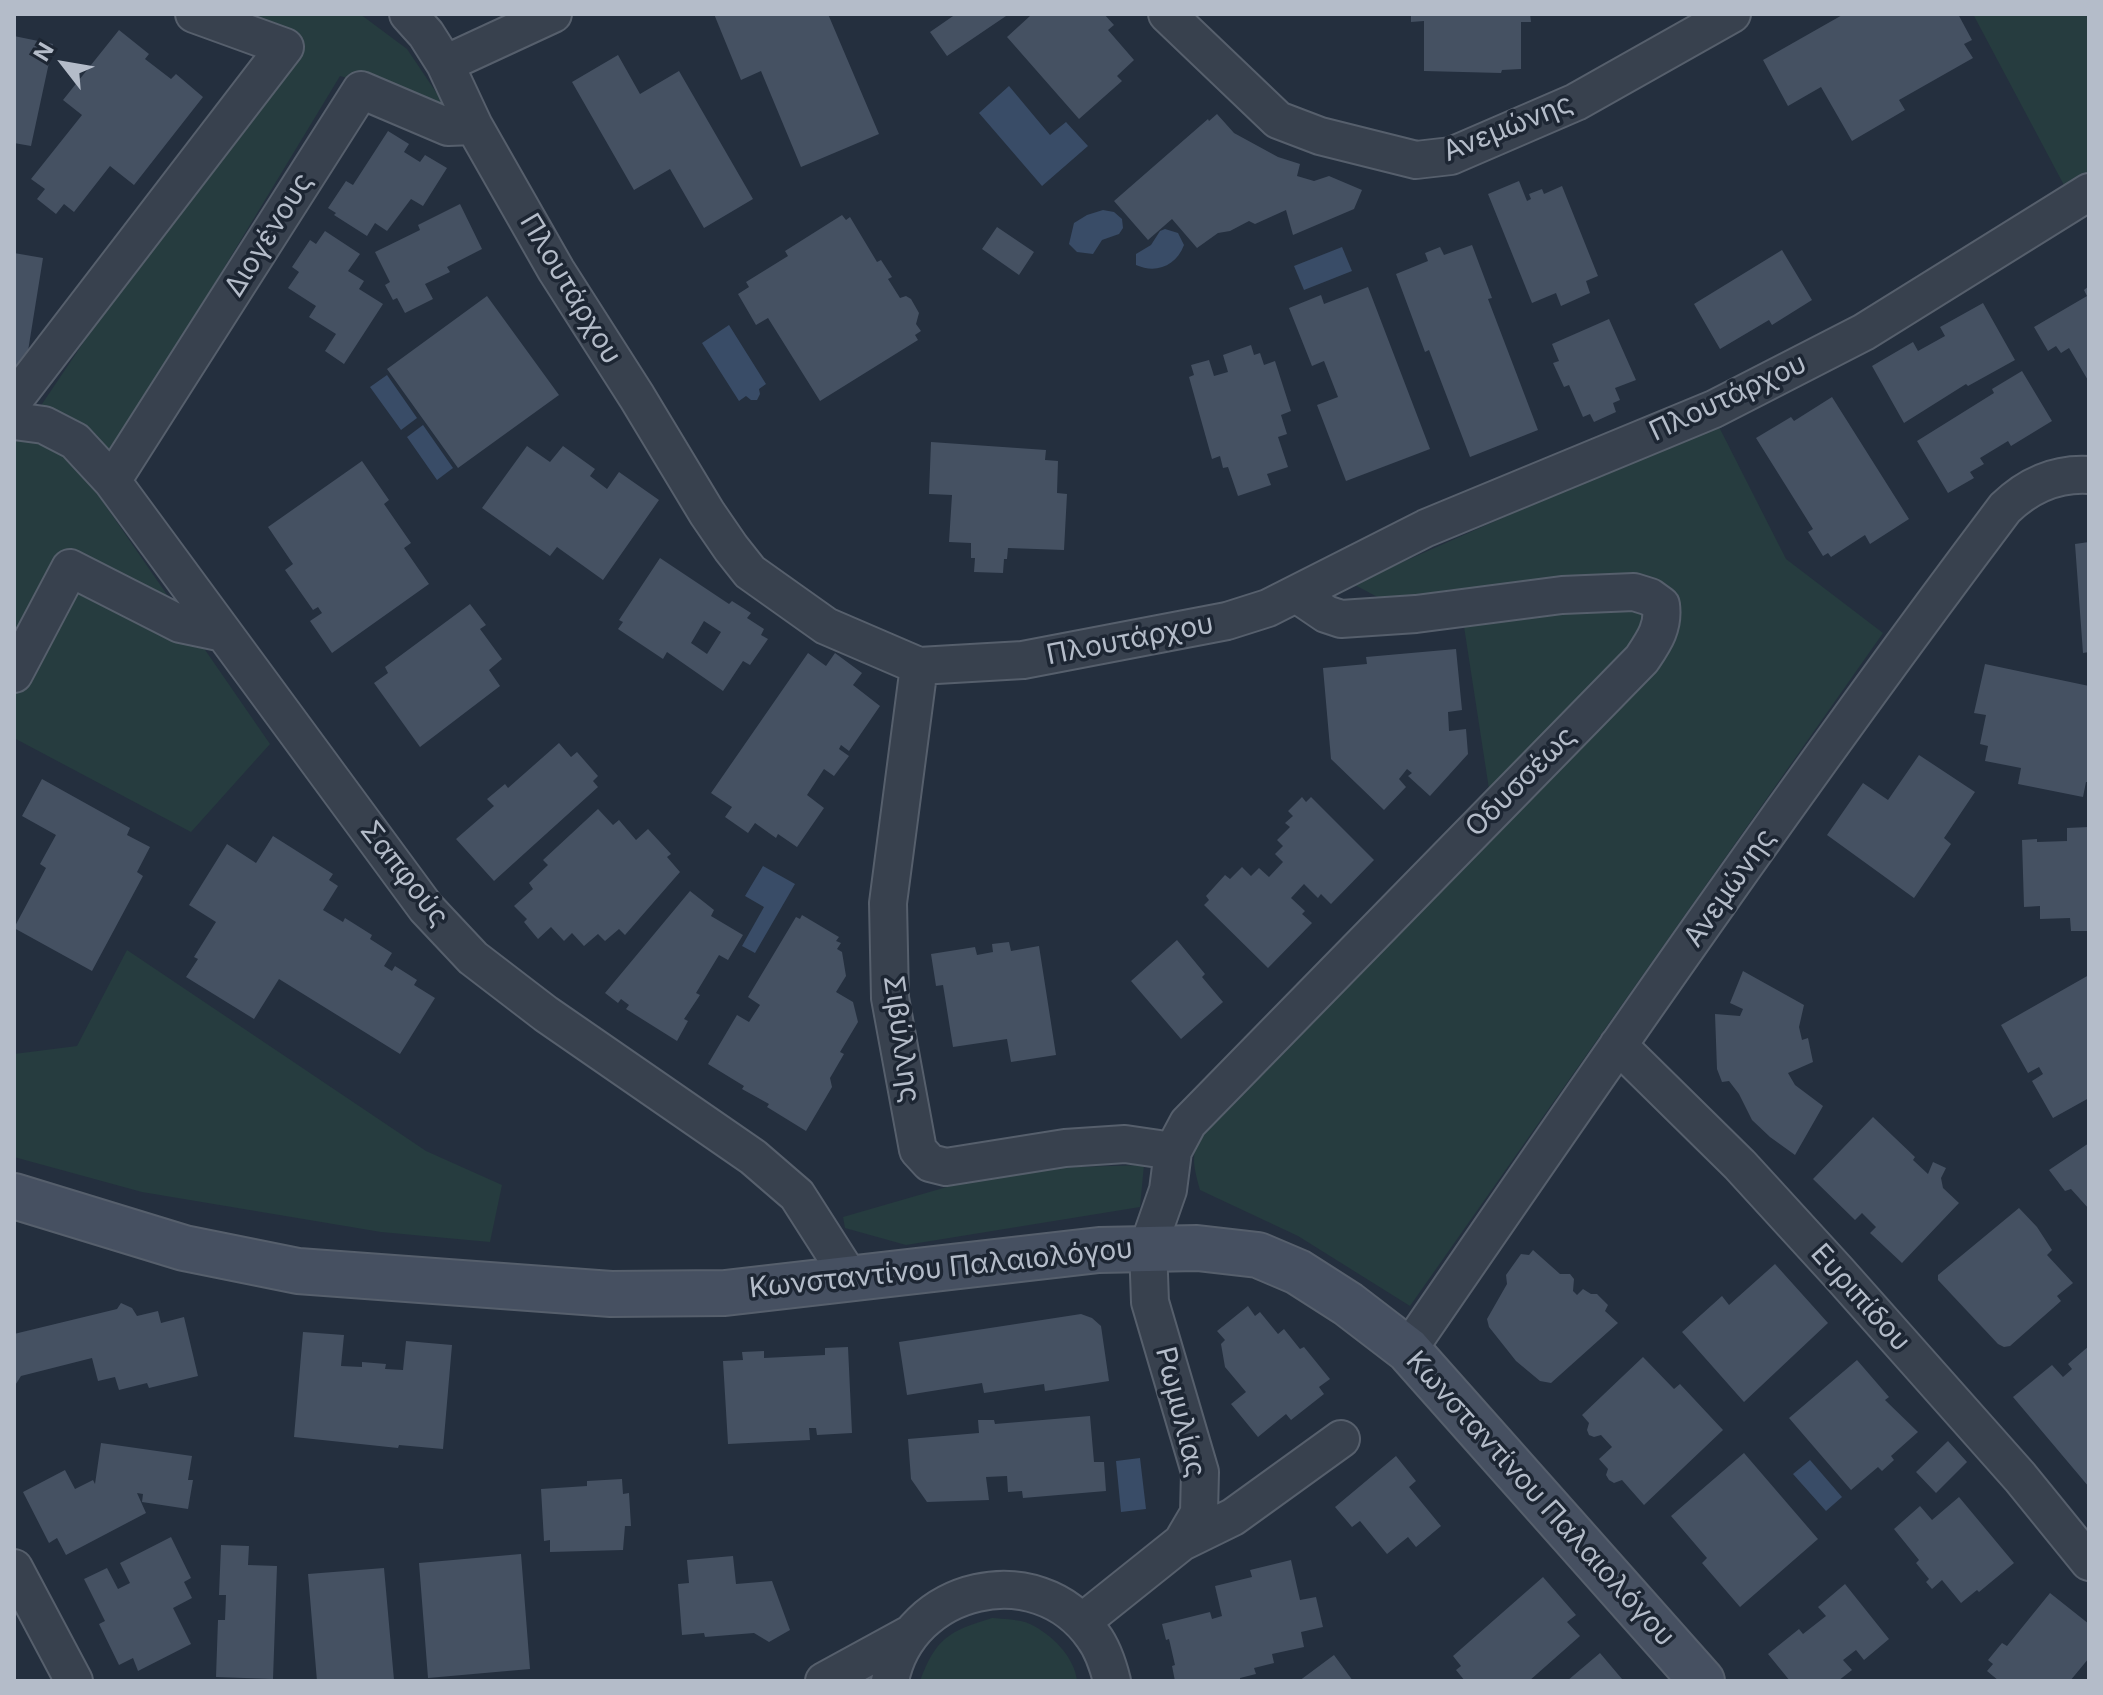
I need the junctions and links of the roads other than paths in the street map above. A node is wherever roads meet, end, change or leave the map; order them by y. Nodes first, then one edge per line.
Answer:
1 (194, 14) edge
2 (408, 14) edge
3 (553, 14) edge
4 (1167, 14) edge
5 (1732, 14) edge
6 (445, 64) junction
7 (474, 126) junction
8 (2089, 192) edge
9 (14, 400) edge
10 (14, 421) edge
11 (2089, 475) edge
12 (112, 481) junction
13 (1298, 595) junction
14 (223, 633) junction
15 (919, 666) junction
16 (14, 674) edge
17 (1618, 1045) junction
18 (1173, 1151) junction
19 (14, 1196) edge
20 (1148, 1247) junction
21 (850, 1278) junction
22 (1408, 1350) junction
23 (1341, 1439) dead end
24 (1182, 1542) junction
25 (2089, 1562) edge
26 (14, 1568) edge
27 (1082, 1622) junction
28 (910, 1634) junction
29 (74, 1681) edge
30 (824, 1681) edge
31 (890, 1681) edge
32 (1112, 1681) edge
33 (1702, 1681) edge

1 - 9 street
2 - 6 street, Πλουτάρχου
3 - 6 street
4 - 5 street, Ανεμώνης
6 - 7 street, Πλουτάρχου
7 - 12 street, Διογένους
7 - 15 street, Πλουτάρχου
8 - 13 street, Πλουτάρχου
10 - 12 street, Σαπφούς
11 - 17 street, Ανεμώνης
12 - 14 street, Σαπφούς
13 - 15 street, Πλουτάρχου
13 - 18 street, Οδυσσέως
14 - 16 street
14 - 21 street, Σαπφούς
15 - 18 street, Σιβύλλης
17 - 22 street, Ανεμώνης
17 - 25 street, Ευριπίδου
18 - 20 street, Οδυσσέως
19 - 21 street, Κωνσταντίνου Παλαιολόγου
20 - 21 street, Κωνσταντίνου Παλαιολόγου
20 - 22 street, Κωνσταντίνου Παλαιολόγου
20 - 24 street, Ρωμυλίας
22 - 33 street, Κωνσταντίνου Παλαιολόγου
23 - 24 street
24 - 27 street, Ρωμυλίας
26 - 29 street
27 - 28 street
27 - 32 street
28 - 30 street
28 - 31 street

